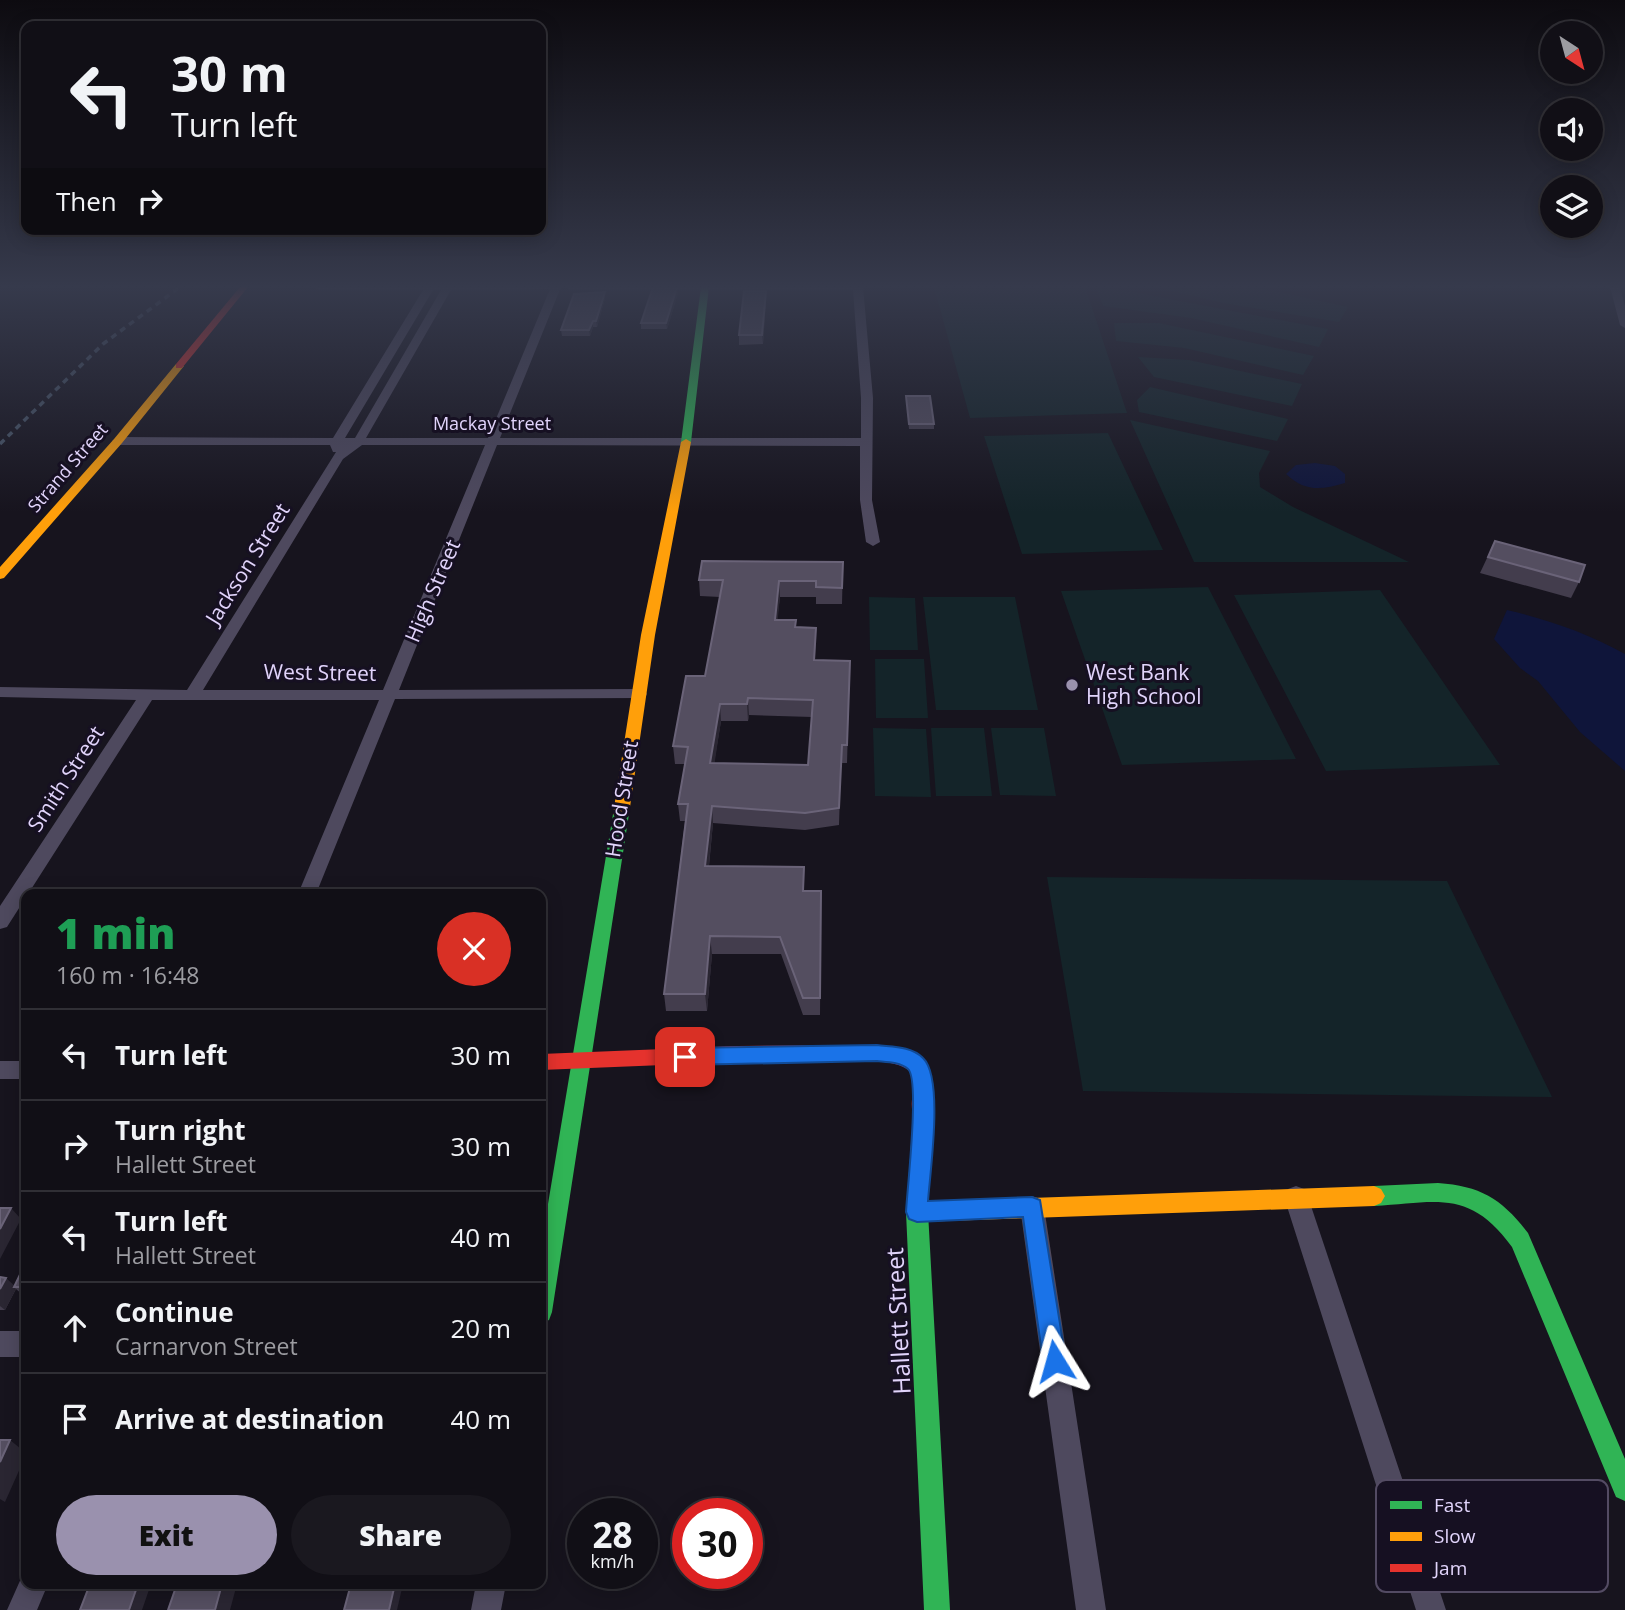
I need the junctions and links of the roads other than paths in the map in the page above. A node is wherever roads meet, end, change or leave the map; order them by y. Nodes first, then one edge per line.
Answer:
1 (183, 362) edge
2 (384, 362) edge
3 (404, 362) edge
4 (525, 362) edge
5 (695, 362) edge
6 (864, 362) edge
7 (118, 441) junction
8 (493, 441) junction
9 (685, 441) junction
10 (336, 442) junction
11 (358, 442) junction
12 (866, 442) junction
13 (338, 457) junction
14 (873, 542) dead end
15 (0, 575) edge
16 (0, 692) edge
17 (193, 693) junction
18 (639, 694) junction
19 (147, 695) junction
20 (389, 695) junction
21 (21, 889) edge
22 (309, 889) edge
23 (21, 890) edge
24 (0, 922) edge
25 (546, 1062) edge
26 (583, 1062) junction
27 (0, 1070) edge
28 (21, 1070) edge
29 (1296, 1197) junction
30 (1032, 1207) junction
31 (917, 1212) junction
32 (546, 1282) edge
33 (0, 1344) edge
34 (21, 1344) edge
35 (1389, 1480) edge
36 (1625, 1488) edge
37 (31, 1589) edge
38 (490, 1589) edge
39 (1425, 1592) edge
40 (22, 1610) edge
41 (486, 1610) edge
42 (937, 1610) edge
43 (1091, 1610) edge
44 (1431, 1610) edge

1 - 7 street, Strand Street
2 - 10 street
3 - 11 street, Jackson Street
4 - 8 street, High Street
5 - 9 street, Hood Street
6 - 12 street
7 - 10 street, Mackay Street
7 - 15 street, Strand Street
8 - 9 street, Mackay Street
8 - 11 street, Mackay Street
8 - 20 street, High Street
9 - 12 street, Mackay Street
9 - 18 street, Hood Street
10 - 11 street, Mackay Street
10 - 13 street
11 - 13 street, Jackson Street
12 - 14 street
13 - 17 street, Jackson Street
16 - 19 street, West Street
17 - 19 street, West Street
17 - 20 street, West Street
18 - 20 street, West Street
18 - 26 street, Hood Street
19 - 21 street, Smith Street
20 - 22 street, High Street
23 - 24 street, Smith Street
25 - 26 street
26 - 31 street, Hallett Street
26 - 32 street, Hood Street
27 - 28 street
29 - 30 street
29 - 35 street
29 - 36 street
30 - 31 street
30 - 43 street
31 - 42 street, Hallett Street
33 - 34 street
37 - 40 street
38 - 41 street
39 - 44 street

